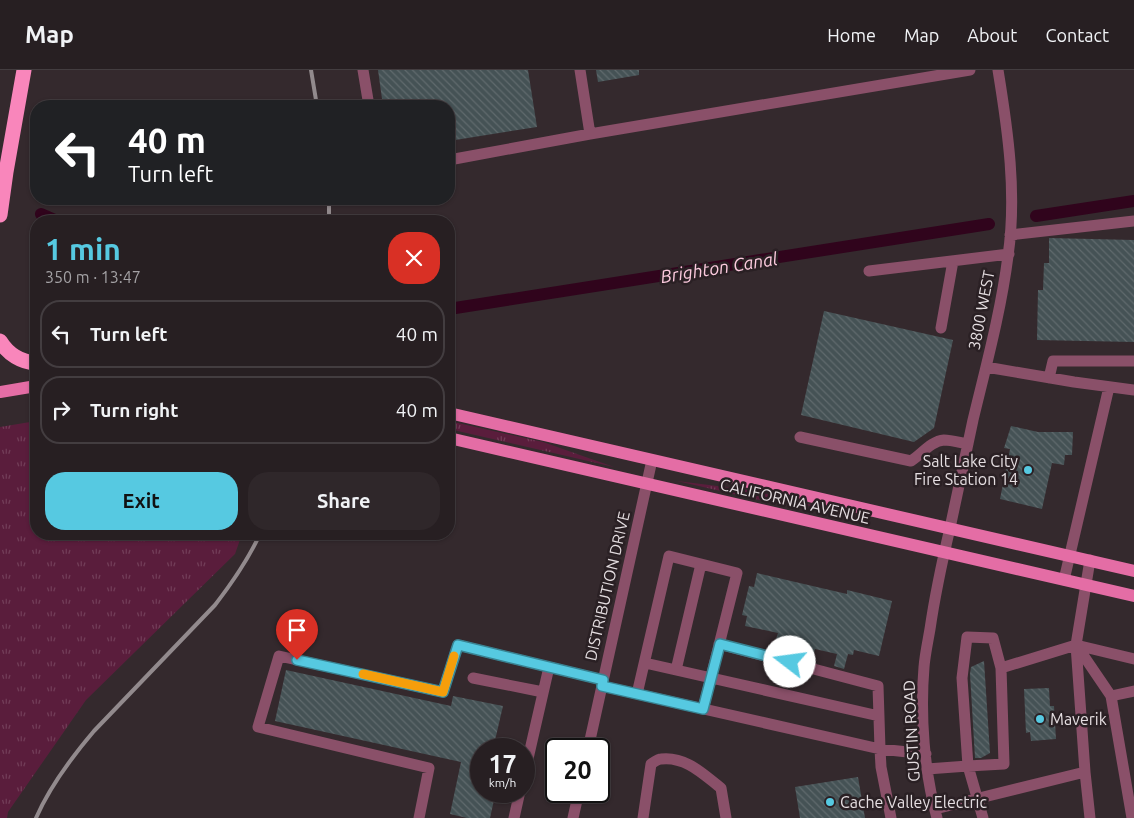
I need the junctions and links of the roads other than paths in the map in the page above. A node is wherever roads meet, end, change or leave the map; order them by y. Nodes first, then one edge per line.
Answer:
1 (24, 70) edge
2 (363, 70) edge
3 (580, 70) edge
4 (970, 70) edge
5 (998, 70) edge
6 (949, 72) edge
7 (368, 100) edge
8 (590, 134) junction
9 (455, 159) edge
10 (0, 215) edge
11 (1134, 221) edge
12 (1010, 235) junction
13 (1008, 254) junction
14 (953, 261) junction
15 (869, 272) dead end
16 (941, 328) dead end
17 (0, 341) edge
18 (1134, 361) edge
19 (30, 362) edge
20 (986, 366) junction
21 (1049, 378) junction
22 (30, 387) edge
23 (1109, 387) junction
24 (1134, 390) edge
25 (0, 392) edge
26 (455, 414) edge
27 (800, 437) dead end
28 (455, 439) edge
29 (968, 444) junction
30 (652, 460) junction
31 (647, 484) junction
32 (950, 528) junction
33 (944, 553) junction
34 (1069, 555) junction
35 (1090, 560) junction
36 (701, 564) junction
37 (1134, 570) edge
38 (1064, 580) junction
39 (1085, 585) junction
40 (1134, 596) edge
41 (720, 644) junction
42 (1076, 645) junction
43 (1134, 659) edge
44 (645, 663) junction
45 (549, 667) junction
46 (1001, 668) junction
47 (676, 670) junction
48 (473, 678) dead end
49 (710, 678) junction
50 (602, 683) junction
51 (1134, 691) edge
52 (543, 692) junction
53 (637, 694) junction
54 (1111, 696) junction
55 (703, 709) junction
56 (879, 716) junction
57 (533, 738) edge
58 (590, 738) edge
59 (880, 749) junction
60 (926, 754) junction
61 (968, 766) junction
62 (927, 769) junction
63 (1085, 772) junction
64 (977, 800) junction
65 (517, 803) edge
66 (576, 803) edge
67 (936, 814) edge
68 (419, 818) edge
69 (514, 818) edge
70 (573, 818) edge
71 (643, 818) edge
72 (726, 818) edge
73 (891, 818) edge
74 (982, 818) edge
75 (1090, 818) edge
76 (1132, 818) edge

1 - 10 highway
2 - 7 street
3 - 8 street
4 - 6 street
5 - 12 street, 3800 WEST
6 - 8 street
8 - 9 street
11 - 12 street
12 - 13 street, 3800 WEST
13 - 14 street
13 - 20 street, 3800 WEST
14 - 15 street
14 - 16 street
17 - 19 highway
18 - 21 street
20 - 21 street
20 - 29 street, 3800 WEST
21 - 23 street
22 - 25 main road
23 - 24 street
23 - 34 street
26 - 30 main road, CALIFORNIA AVENUE
27 - 29 street
28 - 31 main road, CALIFORNIA AVENUE
29 - 32 street, 3800 WEST
30 - 31 street, DISTRIBUTION DRIVE
30 - 32 main road, CALIFORNIA AVENUE
31 - 33 main road, CALIFORNIA AVENUE
31 - 50 street, DISTRIBUTION DRIVE
32 - 33 street, 3800 WEST
32 - 34 main road, CALIFORNIA AVENUE
33 - 38 main road, CALIFORNIA AVENUE
33 - 60 street, GUSTIN ROAD
34 - 35 main road, CALIFORNIA AVENUE
34 - 38 street
35 - 37 main road, CALIFORNIA AVENUE
35 - 39 street
36 - 41 street
36 - 44 street
36 - 47 street
38 - 39 main road, CALIFORNIA AVENUE
39 - 40 main road, CALIFORNIA AVENUE
39 - 42 street
41 - 49 street
41 - 56 street
42 - 43 street
42 - 46 street
42 - 54 street
42 - 63 street
44 - 47 street
44 - 53 street
45 - 50 street
45 - 52 street
45 - 68 street
46 - 61 street
46 - 61 street
47 - 49 street
48 - 52 street
49 - 55 street
49 - 56 street
50 - 53 street
50 - 58 street, DISTRIBUTION DRIVE
51 - 54 street
52 - 57 street
53 - 55 street
54 - 76 street
55 - 59 street
56 - 59 street
59 - 60 street
59 - 73 street
60 - 62 street, GUSTIN ROAD
61 - 62 street
61 - 64 street
62 - 67 street, GUSTIN ROAD
63 - 64 street
63 - 75 street
64 - 67 street
64 - 74 street
65 - 69 street
66 - 70 street
71 - 72 street

